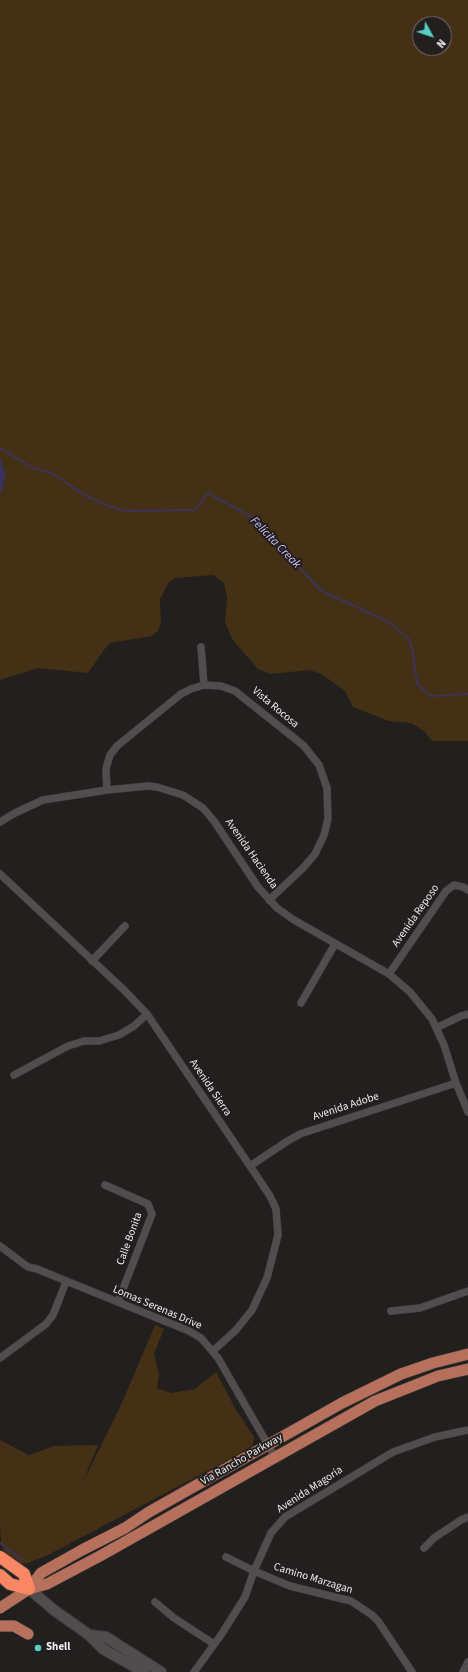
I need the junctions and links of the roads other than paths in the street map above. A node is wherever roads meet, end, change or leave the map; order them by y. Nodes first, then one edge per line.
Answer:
1 (201, 647) dead end
2 (204, 685) junction
3 (107, 790) junction
4 (0, 822) edge
5 (0, 874) edge
6 (468, 890) edge
7 (269, 900) junction
8 (126, 926) dead end
9 (335, 944) junction
10 (92, 961) junction
11 (389, 974) junction
12 (301, 1004) dead end
13 (147, 1014) junction
14 (468, 1014) edge
15 (436, 1028) junction
16 (14, 1075) dead end
17 (456, 1083) junction
18 (468, 1112) edge
19 (250, 1166) junction
20 (105, 1185) dead end
21 (0, 1246) edge
22 (66, 1282) junction
23 (468, 1290) edge
24 (118, 1302) junction
25 (391, 1311) dead end
26 (213, 1350) junction
27 (468, 1354) edge
28 (0, 1358) edge
29 (468, 1369) edge
30 (468, 1430) edge
31 (269, 1445) junction
32 (276, 1457) junction
33 (468, 1517) edge
34 (424, 1548) dead end
35 (226, 1557) dead end
36 (0, 1558) edge
37 (254, 1571) junction
38 (0, 1575) edge
39 (29, 1589) junction
40 (155, 1602) dead end
41 (0, 1608) edge
42 (0, 1626) edge
43 (28, 1634) dead end
44 (89, 1635) junction
45 (214, 1644) junction
46 (468, 1662) edge
47 (144, 1672) edge
48 (161, 1672) edge
49 (194, 1672) edge
50 (412, 1672) edge
51 (464, 1672) edge

1 - 2 street
2 - 3 street, Vista Rocosa
2 - 7 street, Vista Rocosa
3 - 4 street, Avenida Hacienda
3 - 7 street, Avenida Hacienda
5 - 10 street, Avenida Sierra
6 - 11 street, Avenida Reposo
7 - 9 street, Avenida Hacienda
8 - 10 street
9 - 11 street, Avenida Hacienda
9 - 12 street
10 - 13 street, Avenida Sierra
11 - 15 street, Avenida Hacienda
13 - 16 street
13 - 19 street, Avenida Sierra
14 - 15 street
15 - 17 street, Avenida Hacienda
17 - 18 street, Avenida Hacienda
17 - 19 street, Avenida Adobe
19 - 26 street, Avenida Sierra
20 - 24 street, Calle Bonita
21 - 22 street, Lomas Serenas Drive
22 - 24 street, Lomas Serenas Drive
22 - 28 street
23 - 25 street
24 - 26 street, Lomas Serenas Drive
26 - 31 street, Lomas Serenas Drive
27 - 31 main road, Via Rancho Parkway
29 - 32 main road, Via Rancho Parkway
30 - 37 street, Avenida Magoria
31 - 32 street, Lomas Serenas Drive
31 - 39 main road, Via Rancho Parkway
32 - 39 main road, Via Rancho Parkway
33 - 34 street
35 - 37 street, Camino Marzagan
36 - 39 highway
37 - 45 street, Avenida Magoria
37 - 50 street, Camino Marzagan
38 - 39 highway
39 - 41 main road, Via Rancho Parkway
39 - 44 main road
40 - 45 street
42 - 43 main road
44 - 47 main road
44 - 48 main road
45 - 49 street, Avenida Magoria
46 - 51 street

